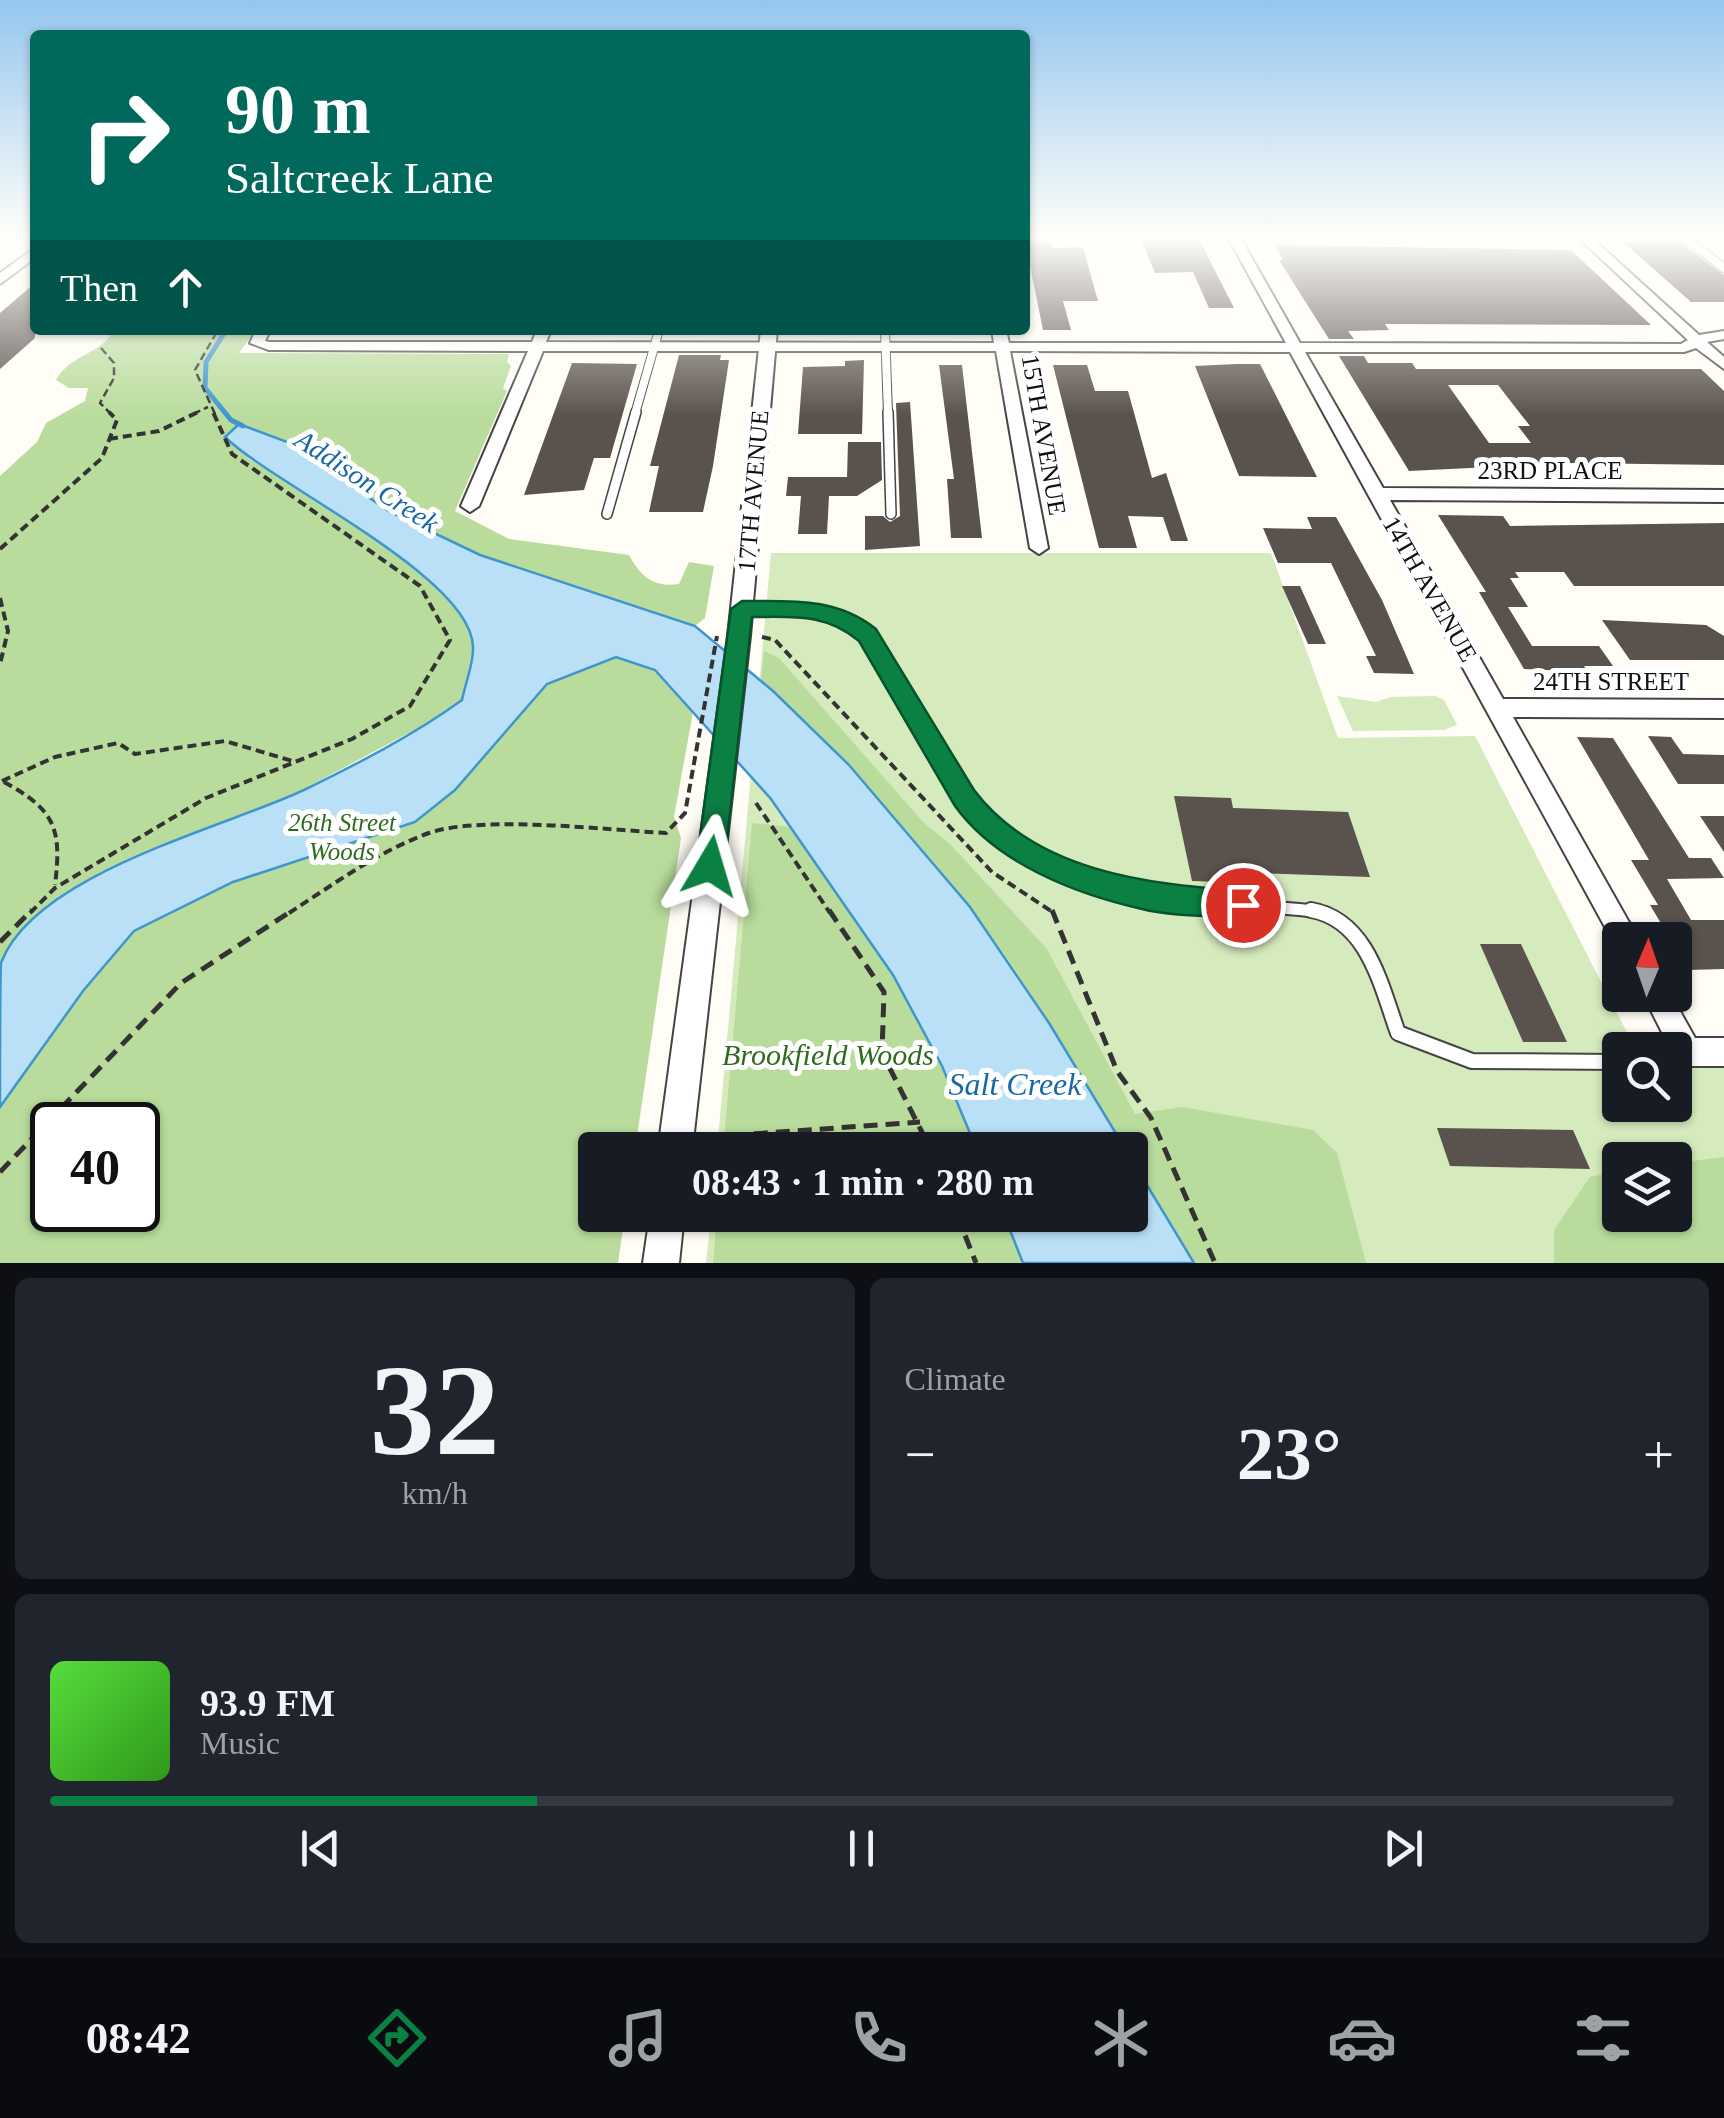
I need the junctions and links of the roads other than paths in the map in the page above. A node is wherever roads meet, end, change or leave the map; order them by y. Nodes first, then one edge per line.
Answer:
1 (1268, 298) edge
2 (1651, 298) edge
3 (657, 335) edge
4 (886, 335) edge
5 (1724, 335) edge
6 (260, 336) edge
7 (540, 338) edge
8 (768, 338) edge
9 (1001, 338) edge
10 (1698, 341) junction
11 (654, 347) junction
12 (886, 347) junction
13 (1295, 347) junction
14 (1724, 365) edge
15 (1376, 494) junction
16 (1724, 496) edge
17 (470, 506) dead end
18 (608, 514) dead end
19 (891, 514) dead end
20 (1039, 548) dead end
21 (742, 609) junction
22 (1498, 708) junction
23 (1724, 709) edge
24 (1616, 922) edge
25 (1724, 1052) edge
26 (1692, 1053) edge
27 (1602, 1062) edge
28 (677, 1132) edge
29 (665, 1232) edge
30 (661, 1263) edge

1 - 13 street, 14TH AVENUE
2 - 10 street
3 - 11 lane
4 - 12 lane
5 - 10 street
6 - 7 street
7 - 11 street
7 - 17 street
8 - 11 street
8 - 12 street
8 - 21 street, 17TH AVENUE
9 - 12 street
9 - 13 street
9 - 20 street, 15TH AVENUE
10 - 13 street
10 - 14 street
11 - 18 lane
12 - 19 lane
13 - 15 street, 14TH AVENUE
15 - 16 street, 23RD PLACE
15 - 22 street, 14TH AVENUE
21 - 27 lane
21 - 28 street, 17TH AVENUE
22 - 23 street, 24TH STREET
22 - 24 street, 14TH AVENUE
25 - 26 street
29 - 30 street

